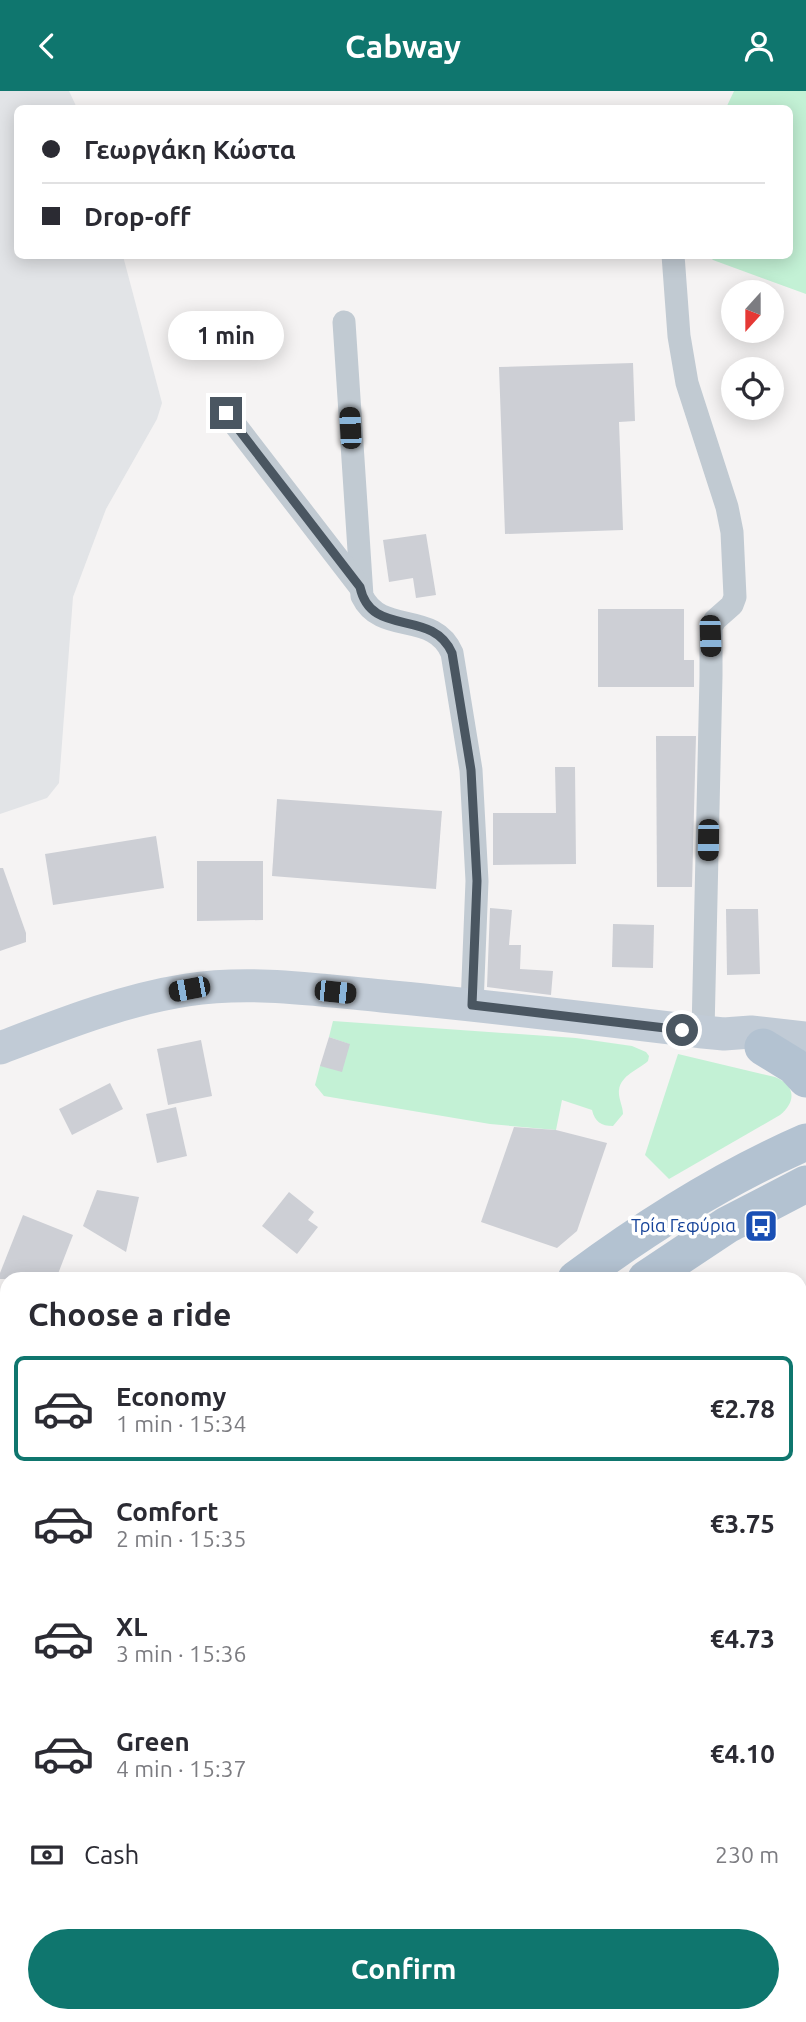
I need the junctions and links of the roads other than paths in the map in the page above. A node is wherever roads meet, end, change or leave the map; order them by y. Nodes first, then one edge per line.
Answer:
1 (673, 259) edge
2 (344, 322) dead end
3 (226, 413) dead end
4 (360, 587) junction
5 (472, 1005) junction
6 (714, 1033) junction
7 (806, 1038) edge
8 (763, 1047) junction
9 (0, 1048) edge
10 (806, 1055) edge
11 (806, 1080) edge
12 (806, 1112) edge
13 (806, 1142) edge
14 (752, 1166) junction
15 (806, 1184) edge
16 (586, 1272) edge
17 (656, 1272) edge

1 - 6 street
2 - 4 street
3 - 4 street
4 - 5 street
5 - 6 main road
5 - 9 main road
6 - 7 main road
6 - 8 main road
8 - 10 main road
8 - 11 main road
12 - 14 main road
13 - 14 main road
14 - 16 main road
15 - 17 main road

